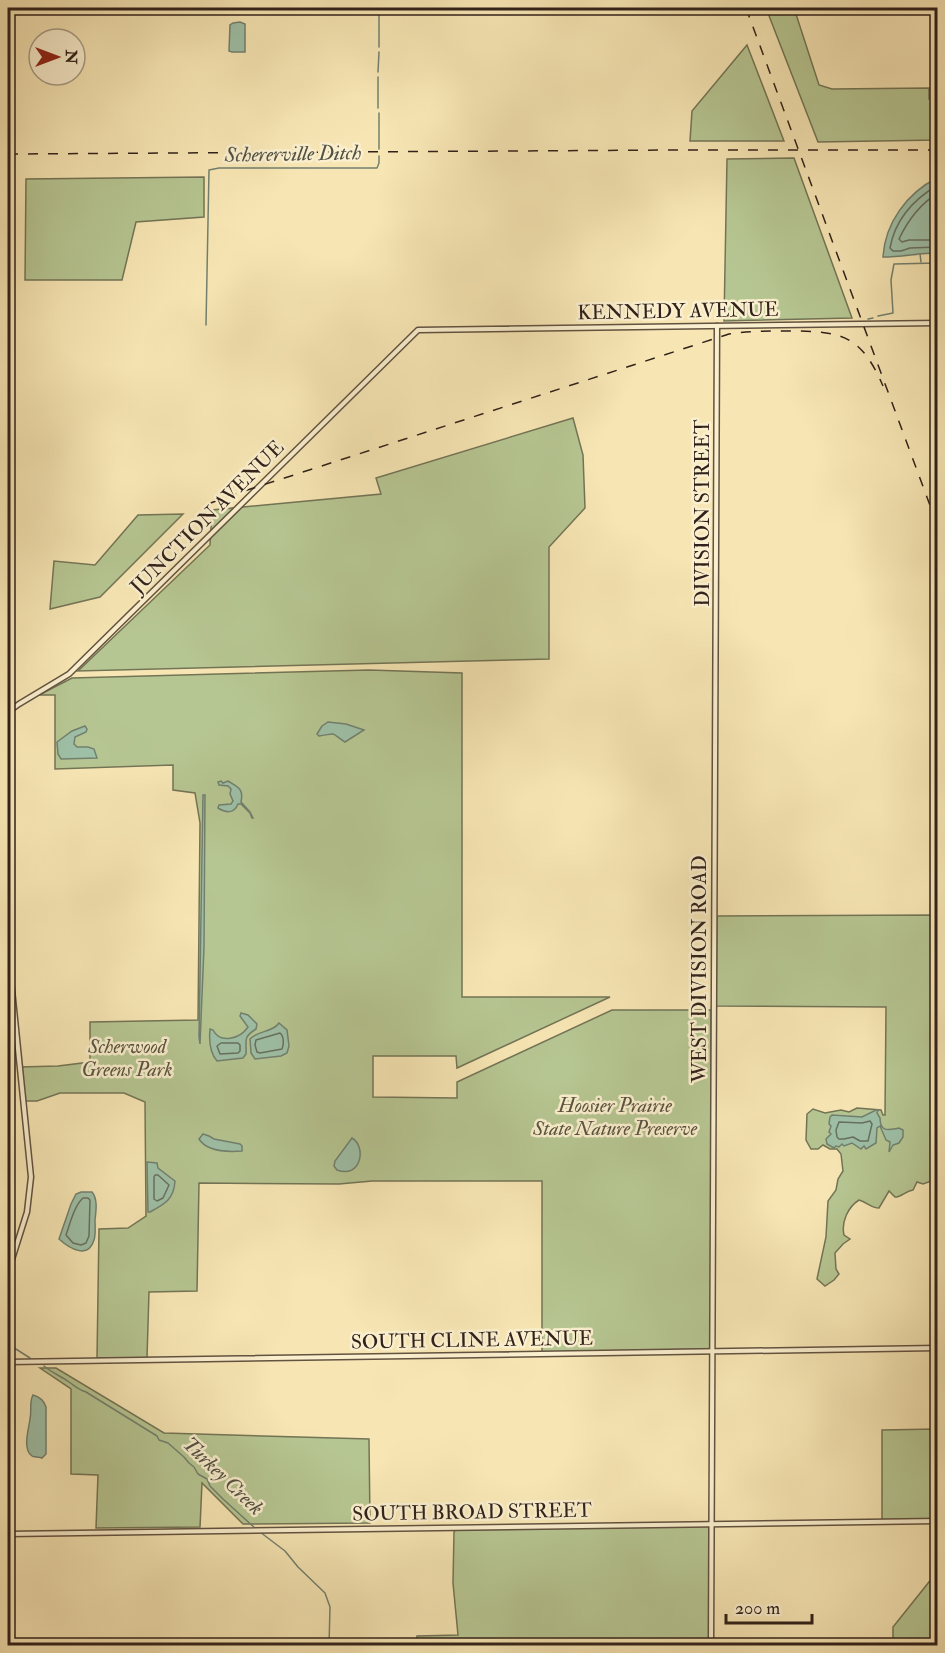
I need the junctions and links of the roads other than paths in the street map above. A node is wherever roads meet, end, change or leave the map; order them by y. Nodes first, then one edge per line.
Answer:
1 (938, 323) edge
2 (717, 326) junction
3 (418, 330) joint
4 (716, 666) joint
5 (8, 712) edge
6 (8, 950) edge
7 (8, 1272) edge
8 (938, 1348) edge
9 (712, 1351) junction
10 (8, 1362) edge
11 (938, 1521) edge
12 (712, 1523) junction
13 (8, 1534) edge
14 (8, 1615) edge
15 (10, 1646) edge
16 (711, 1646) edge

1 - 2 street, KENNEDY AVENUE
2 - 3 street, KENNEDY AVENUE
2 - 4 street, DIVISION STREET
3 - 5 street, JUNCTION AVENUE
4 - 9 street, WEST DIVISION ROAD
6 - 7 street
8 - 9 street, SOUTH CLINE AVENUE
9 - 10 street, SOUTH CLINE AVENUE
9 - 12 street, WEST DIVISION ROAD
11 - 12 street, SOUTH BROAD STREET
12 - 13 street, SOUTH BROAD STREET
12 - 16 street, WEST DIVISION ROAD
14 - 15 street

